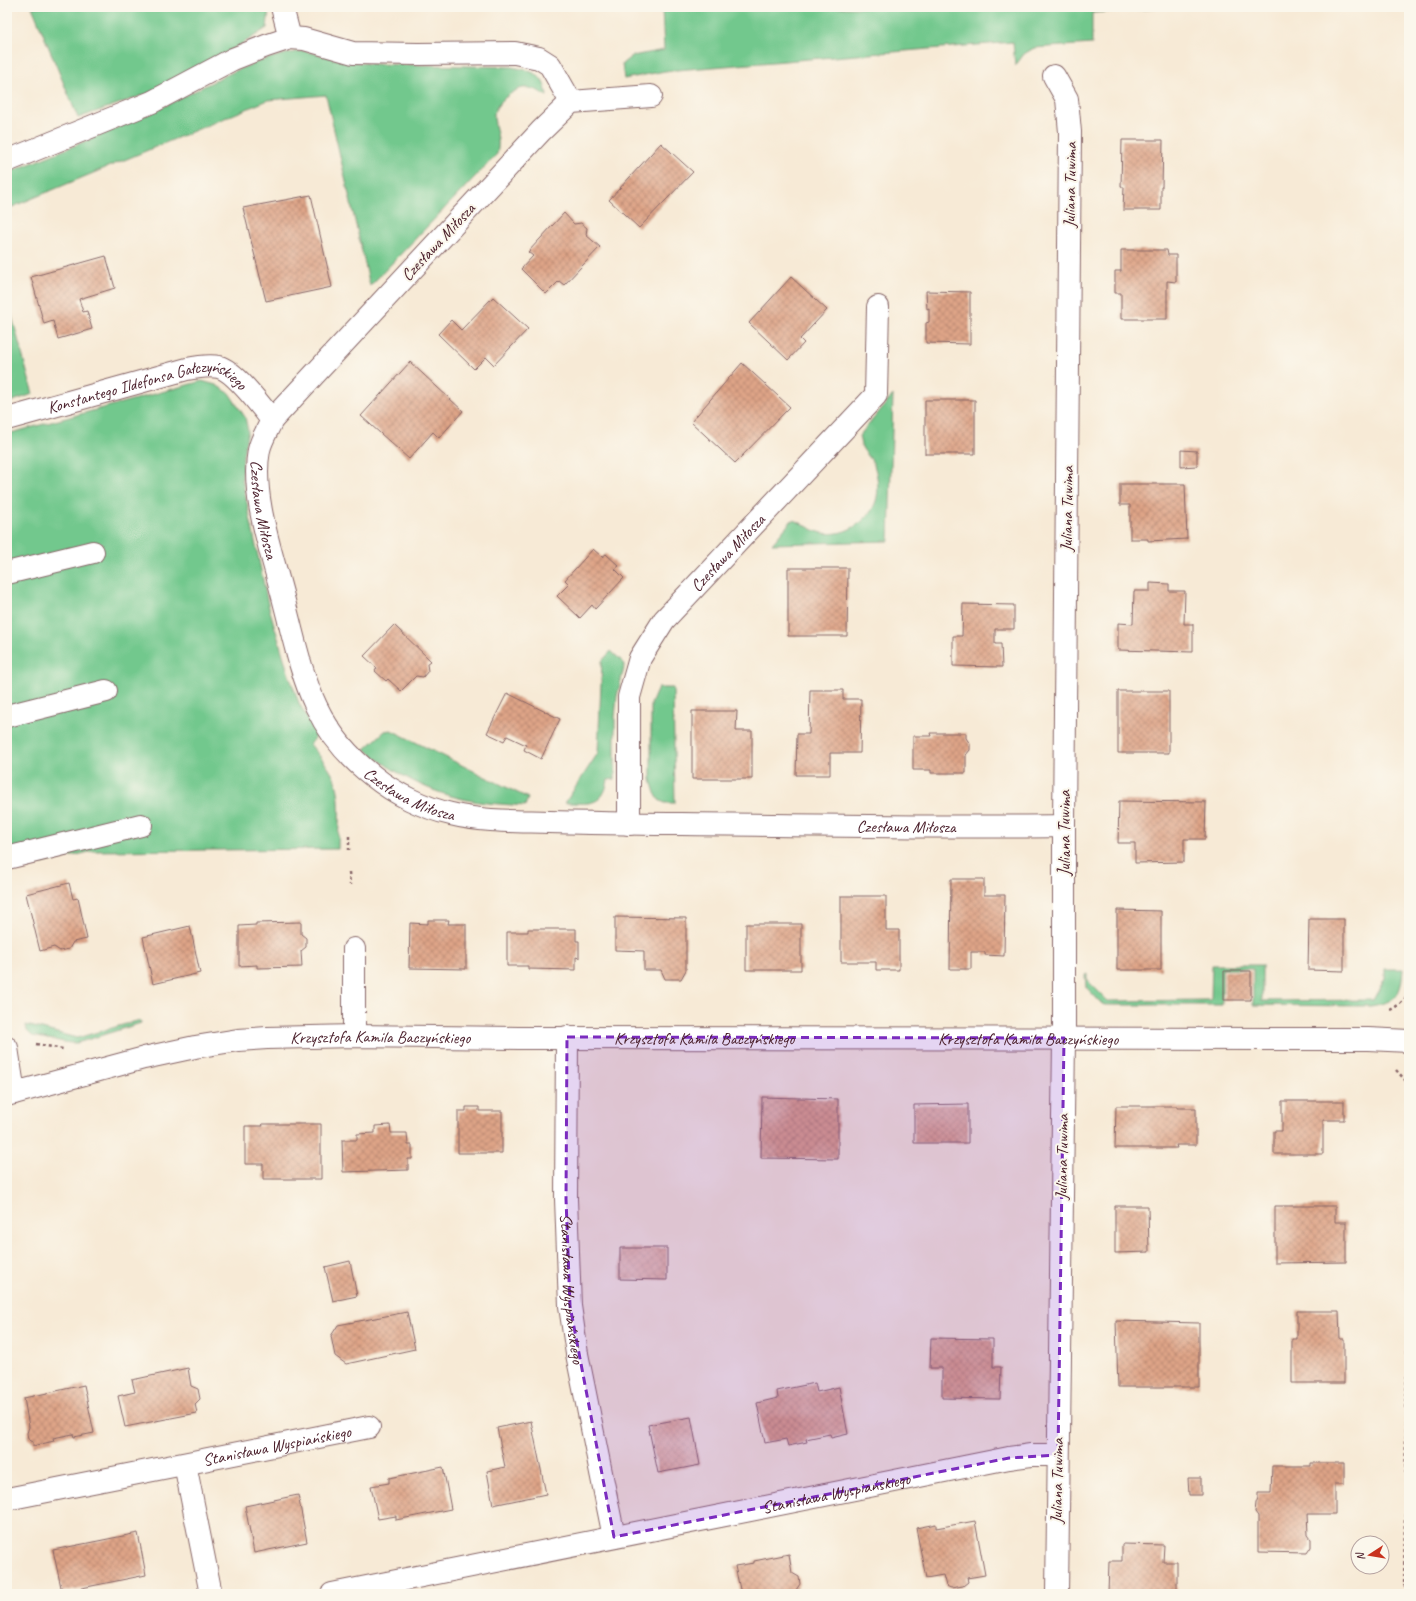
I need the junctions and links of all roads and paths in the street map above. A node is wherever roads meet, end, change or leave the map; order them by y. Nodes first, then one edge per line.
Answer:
1 (282, 7) edge
2 (290, 38) junction
3 (1054, 76) dead end
4 (651, 96) dead end
5 (571, 102) junction
6 (7, 161) edge
7 (878, 307) dead end
8 (7, 418) edge
9 (272, 420) junction
10 (93, 552) dead end
11 (7, 574) edge
12 (106, 691) dead end
13 (7, 716) edge
14 (141, 824) dead end
15 (629, 824) junction
16 (1064, 826) junction
17 (350, 836) dead end
18 (350, 850) dead end
19 (7, 858) edge
20 (349, 872) dead end
21 (350, 885) dead end
22 (354, 950) dead end
23 (1409, 991) edge
24 (1386, 1012) dead end
25 (354, 1036) junction
26 (567, 1037) junction
27 (1064, 1038) junction
28 (1409, 1041) edge
29 (7, 1048) edge
30 (10, 1094) edge
31 (1409, 1202) edge
32 (368, 1427) dead end
33 (1058, 1455) junction
34 (185, 1464) junction
35 (7, 1499) edge
36 (614, 1537) junction
37 (211, 1594) edge
38 (332, 1594) edge
39 (1056, 1594) edge
40 (1404, 1594) edge

1 - 2 street
2 - 5 street
2 - 6 street
3 - 16 street, Juliana Tuwima
4 - 5 street
5 - 9 street, Czesława Miłosza
7 - 15 street, Czesława Miłosza
8 - 9 street, Konstantego Ildefonsa Gałczyńskiego
9 - 15 street, Czesława Miłosza
10 - 11 street
12 - 13 street
14 - 19 street
15 - 16 street, Czesława Miłosza
16 - 27 street, Juliana Tuwima
17 - 18 path
20 - 21 path
22 - 25 street
23 - 24 path
25 - 26 street, Krzysztofa Kamila Baczyńskiego
25 - 30 street, Krzysztofa Kamila Baczyńskiego
26 - 27 street, Krzysztofa Kamila Baczyńskiego
26 - 36 street, Stanisława Wyspiańskiego
27 - 28 street, Krzysztofa Kamila Baczyńskiego
27 - 33 street, Juliana Tuwima
29 - 30 street
31 - 40 path
32 - 34 street, Stanisława Wyspiańskiego
33 - 36 street, Stanisława Wyspiańskiego
33 - 39 street, Juliana Tuwima
34 - 35 street, Stanisława Wyspiańskiego
34 - 37 street, Stanisława Wyspiańskiego
36 - 38 street, Stanisława Wyspiańskiego

